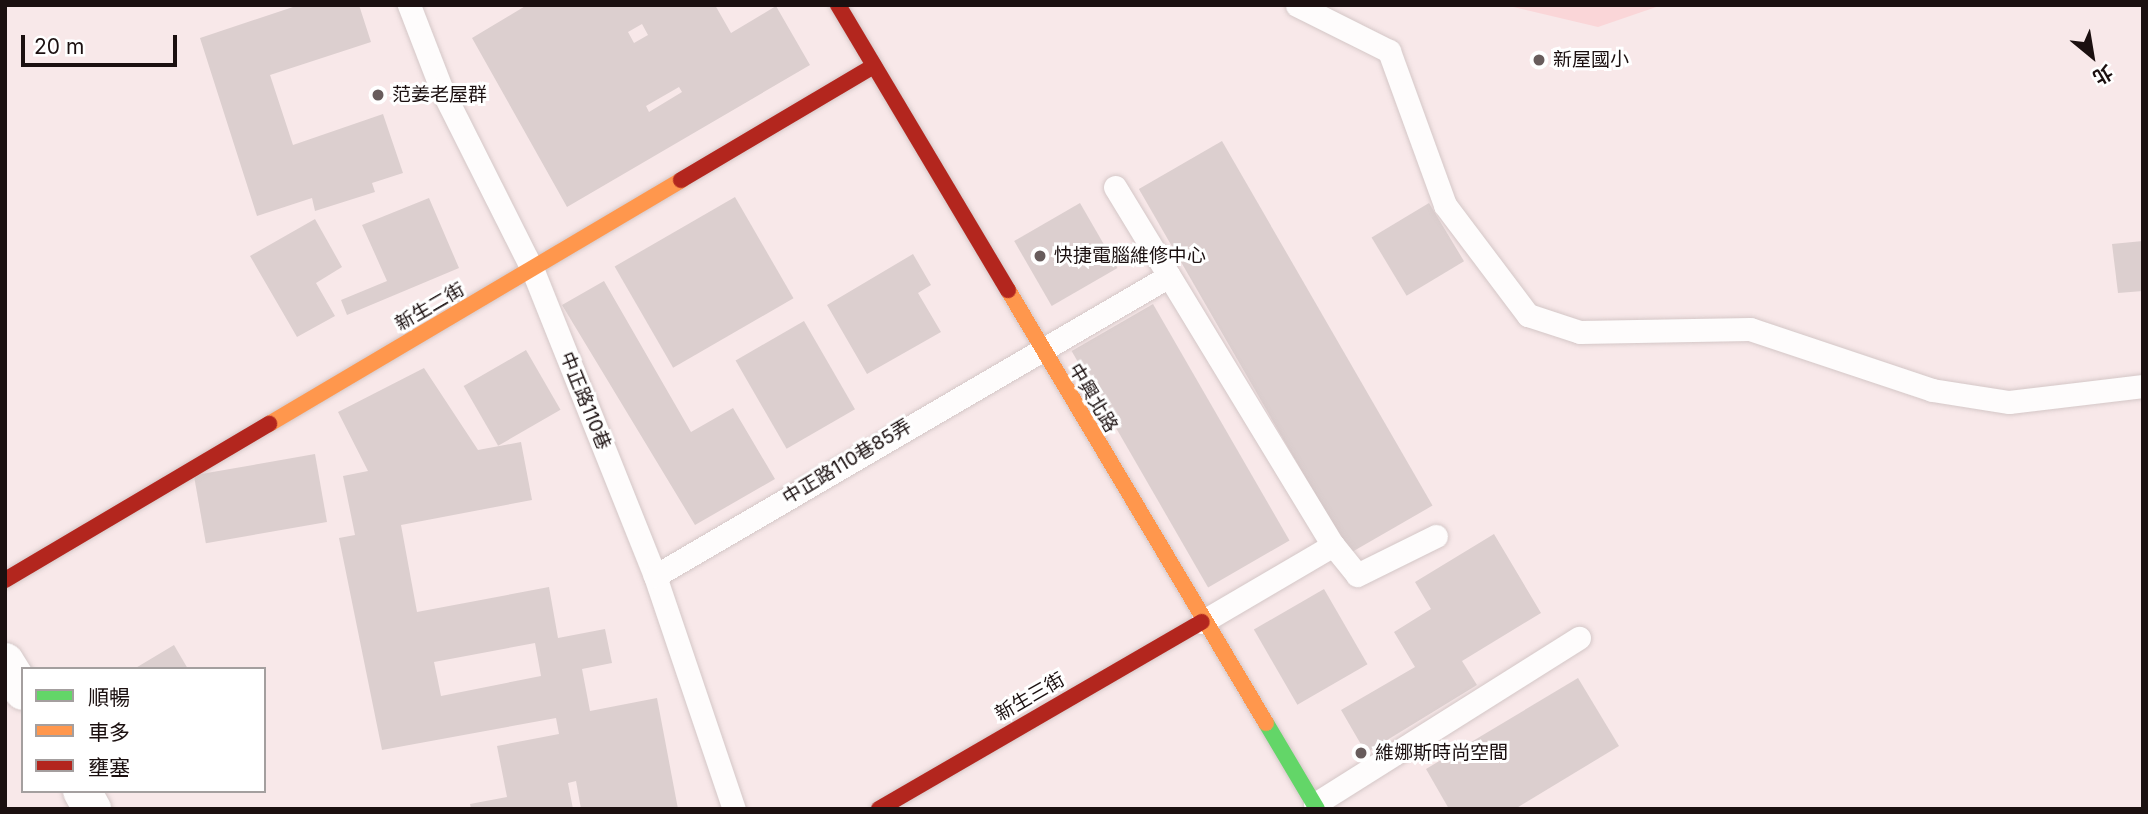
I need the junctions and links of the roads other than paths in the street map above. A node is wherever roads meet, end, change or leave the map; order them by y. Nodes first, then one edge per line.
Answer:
1 (409, 5) edge
2 (838, 5) edge
3 (1297, 5) edge
4 (874, 66) junction
5 (1115, 187) dead end
6 (533, 271) junction
7 (1169, 276) junction
8 (1040, 348) junction
9 (2143, 386) edge
10 (1436, 536) dead end
11 (1333, 545) junction
12 (655, 576) junction
13 (5, 580) edge
14 (1202, 622) junction
15 (1579, 638) dead end
16 (5, 662) edge
17 (21, 688) edge
18 (83, 793) edge
19 (1316, 806) edge
20 (92, 809) edge
21 (734, 809) edge
22 (879, 809) edge

1 - 6 lane, 中正路110巷
2 - 4 street, 中興北路
3 - 9 lane
4 - 6 street, 新生二街
4 - 8 street, 中興北路
5 - 7 lane
6 - 12 lane, 中正路110巷
6 - 13 street, 新生二街
7 - 8 lane, 中正路110巷85弄
7 - 11 lane
8 - 12 lane, 中正路110巷85弄
8 - 14 street, 中興北路
10 - 11 lane
11 - 14 lane
12 - 21 lane, 中正路110巷
14 - 19 street, 中興北路
14 - 22 street, 新生三街
15 - 19 lane
16 - 17 street
18 - 20 street

